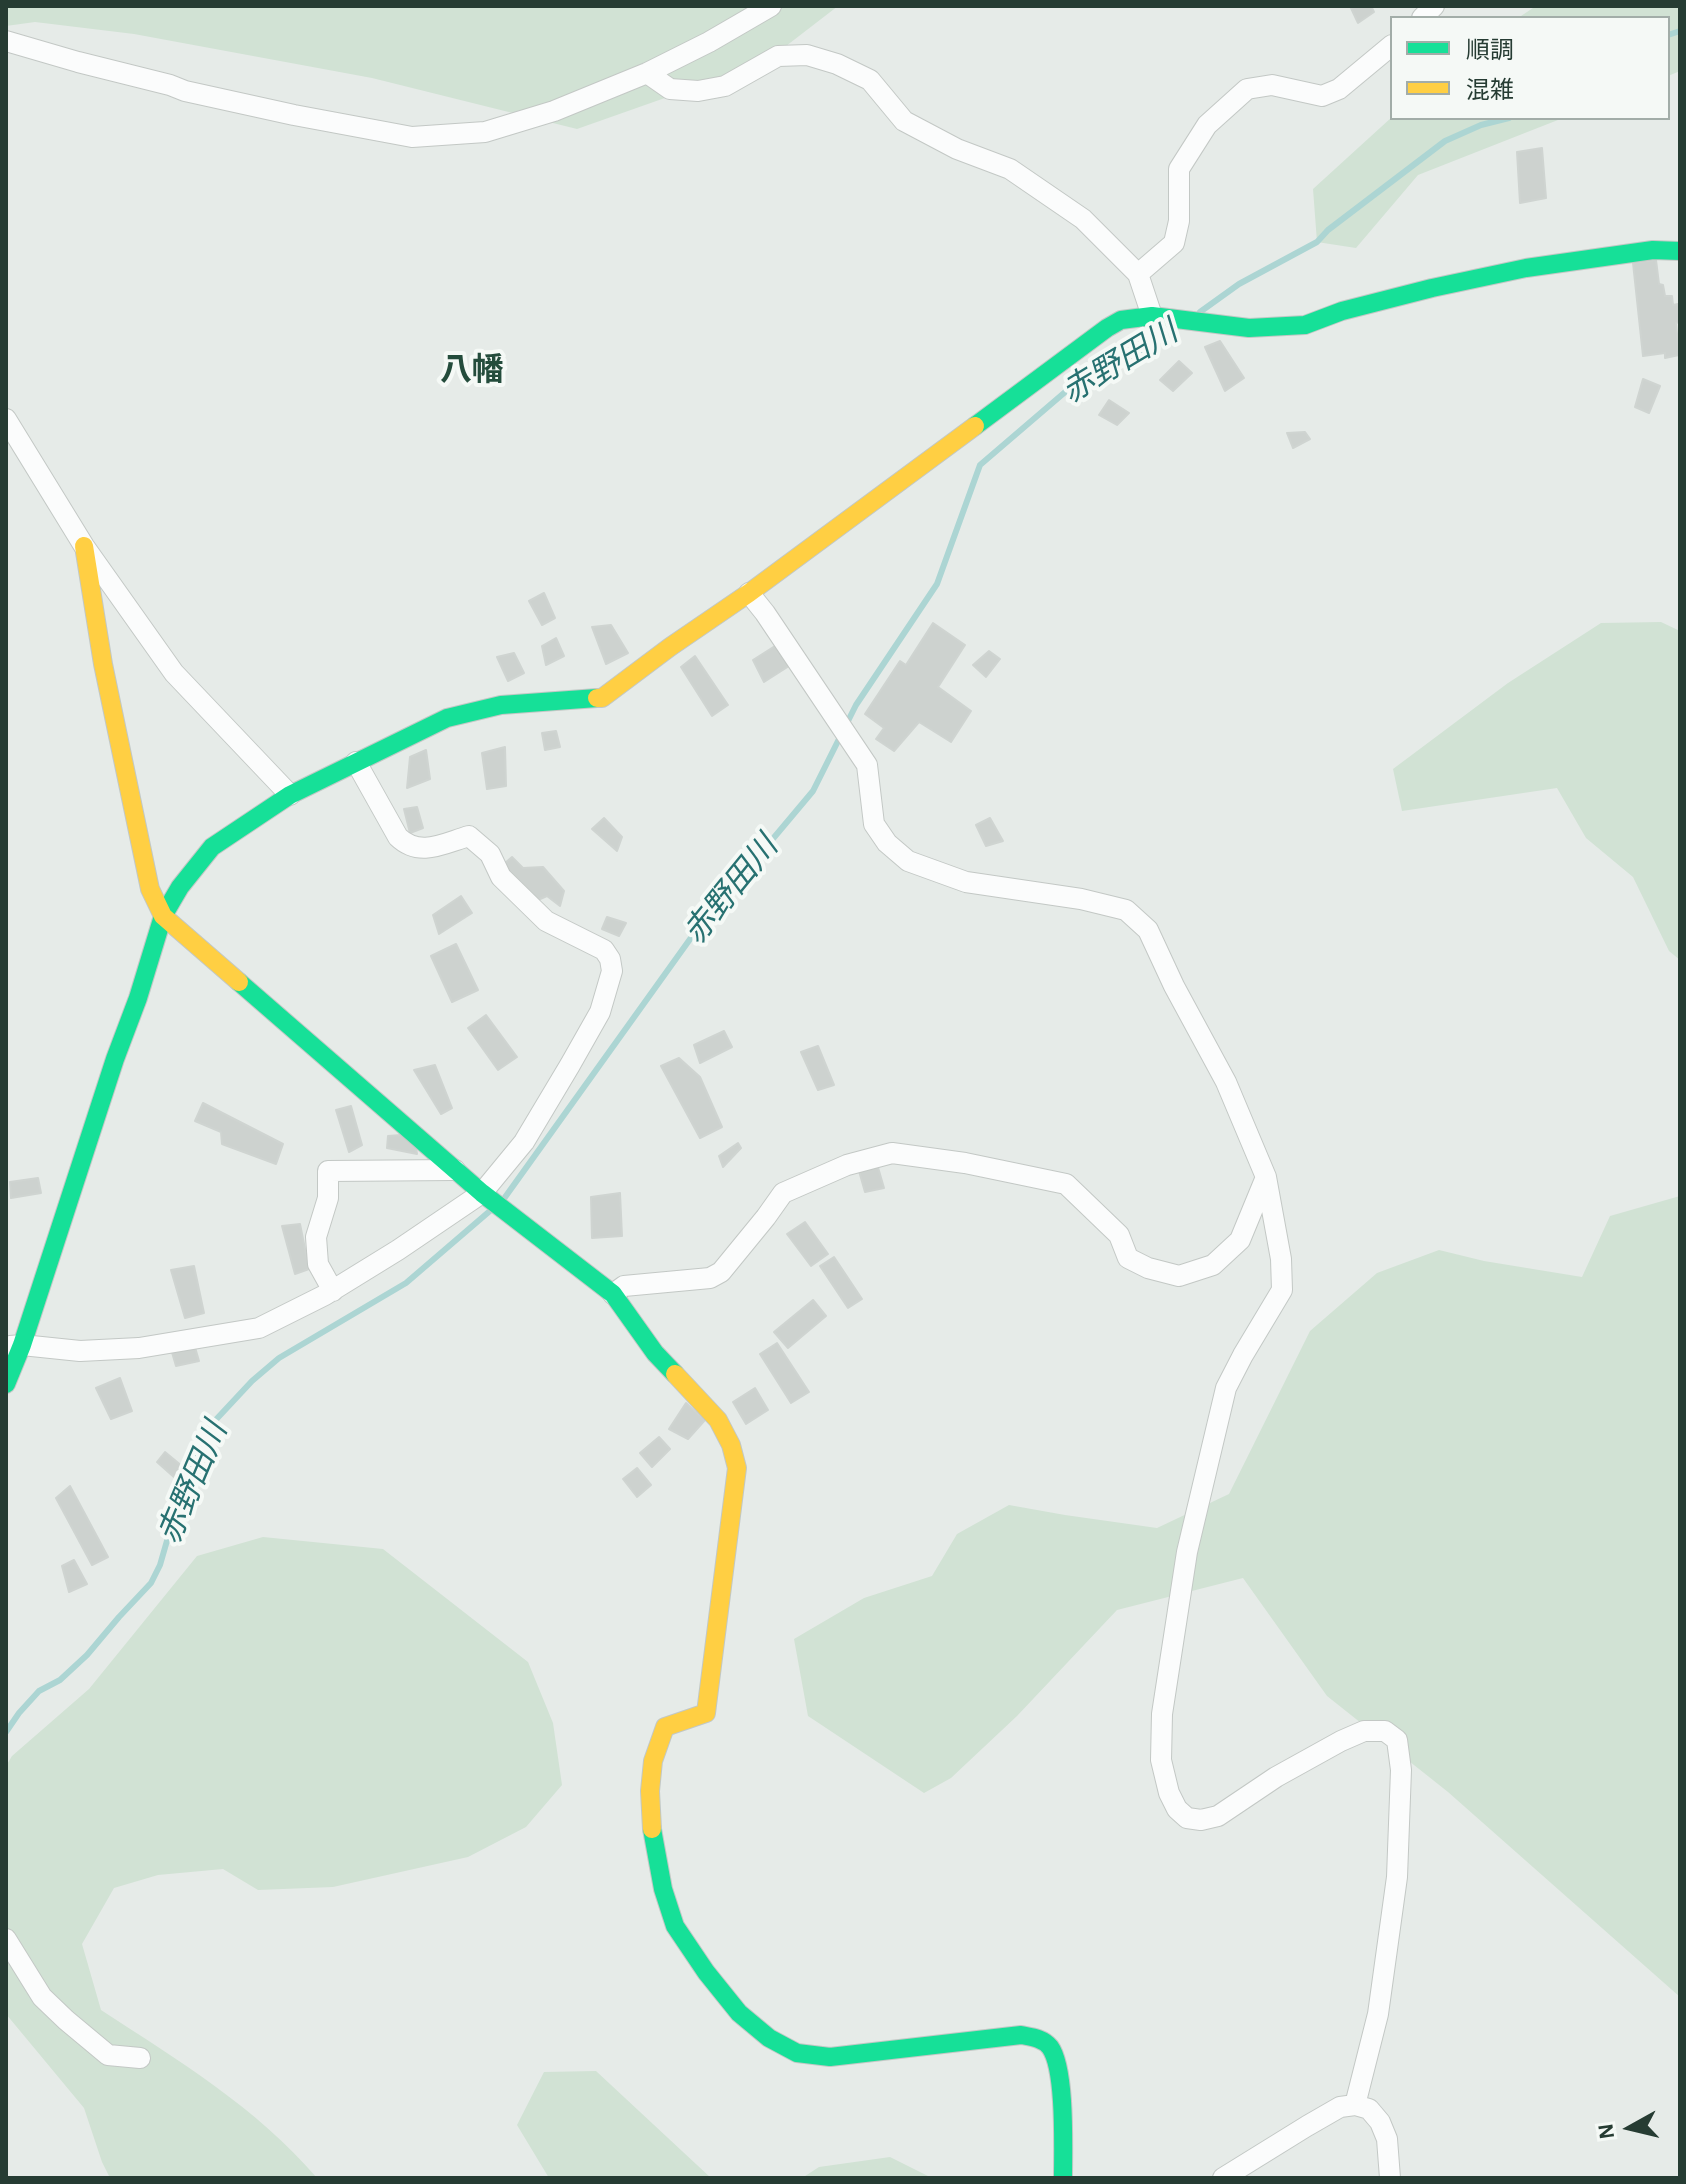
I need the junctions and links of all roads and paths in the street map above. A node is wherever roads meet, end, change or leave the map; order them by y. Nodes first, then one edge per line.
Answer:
1 (771, 6) edge
2 (6, 41) edge
3 (1390, 47) edge
4 (647, 73) junction
5 (1680, 251) edge
6 (1138, 274) junction
7 (1152, 316) junction
8 (6, 419) edge
9 (84, 546) junction
10 (749, 593) junction
11 (356, 762) junction
12 (290, 795) junction
13 (163, 916) junction
14 (455, 1170) junction
15 (1266, 1177) junction
16 (485, 1195) junction
17 (333, 1291) junction
18 (613, 1294) junction
19 (14, 1345) edge
20 (6, 1384) edge
21 (6, 1939) edge
22 (140, 2058) dead end
23 (1355, 2105) junction
24 (1063, 2178) edge
25 (1223, 2178) edge
26 (1390, 2178) edge

1 - 4 street
2 - 4 street
3 - 6 street
4 - 6 street
5 - 7 street
6 - 7 street
7 - 10 street
8 - 9 street
9 - 12 street
9 - 13 street
10 - 11 street
10 - 15 street
11 - 12 street
11 - 16 street
12 - 13 street
13 - 14 street
13 - 19 street
14 - 16 street
14 - 17 street
15 - 18 street
15 - 23 street
16 - 17 street
16 - 18 street
17 - 19 street
18 - 24 street
19 - 20 street
21 - 22 street
23 - 25 street
23 - 26 street

